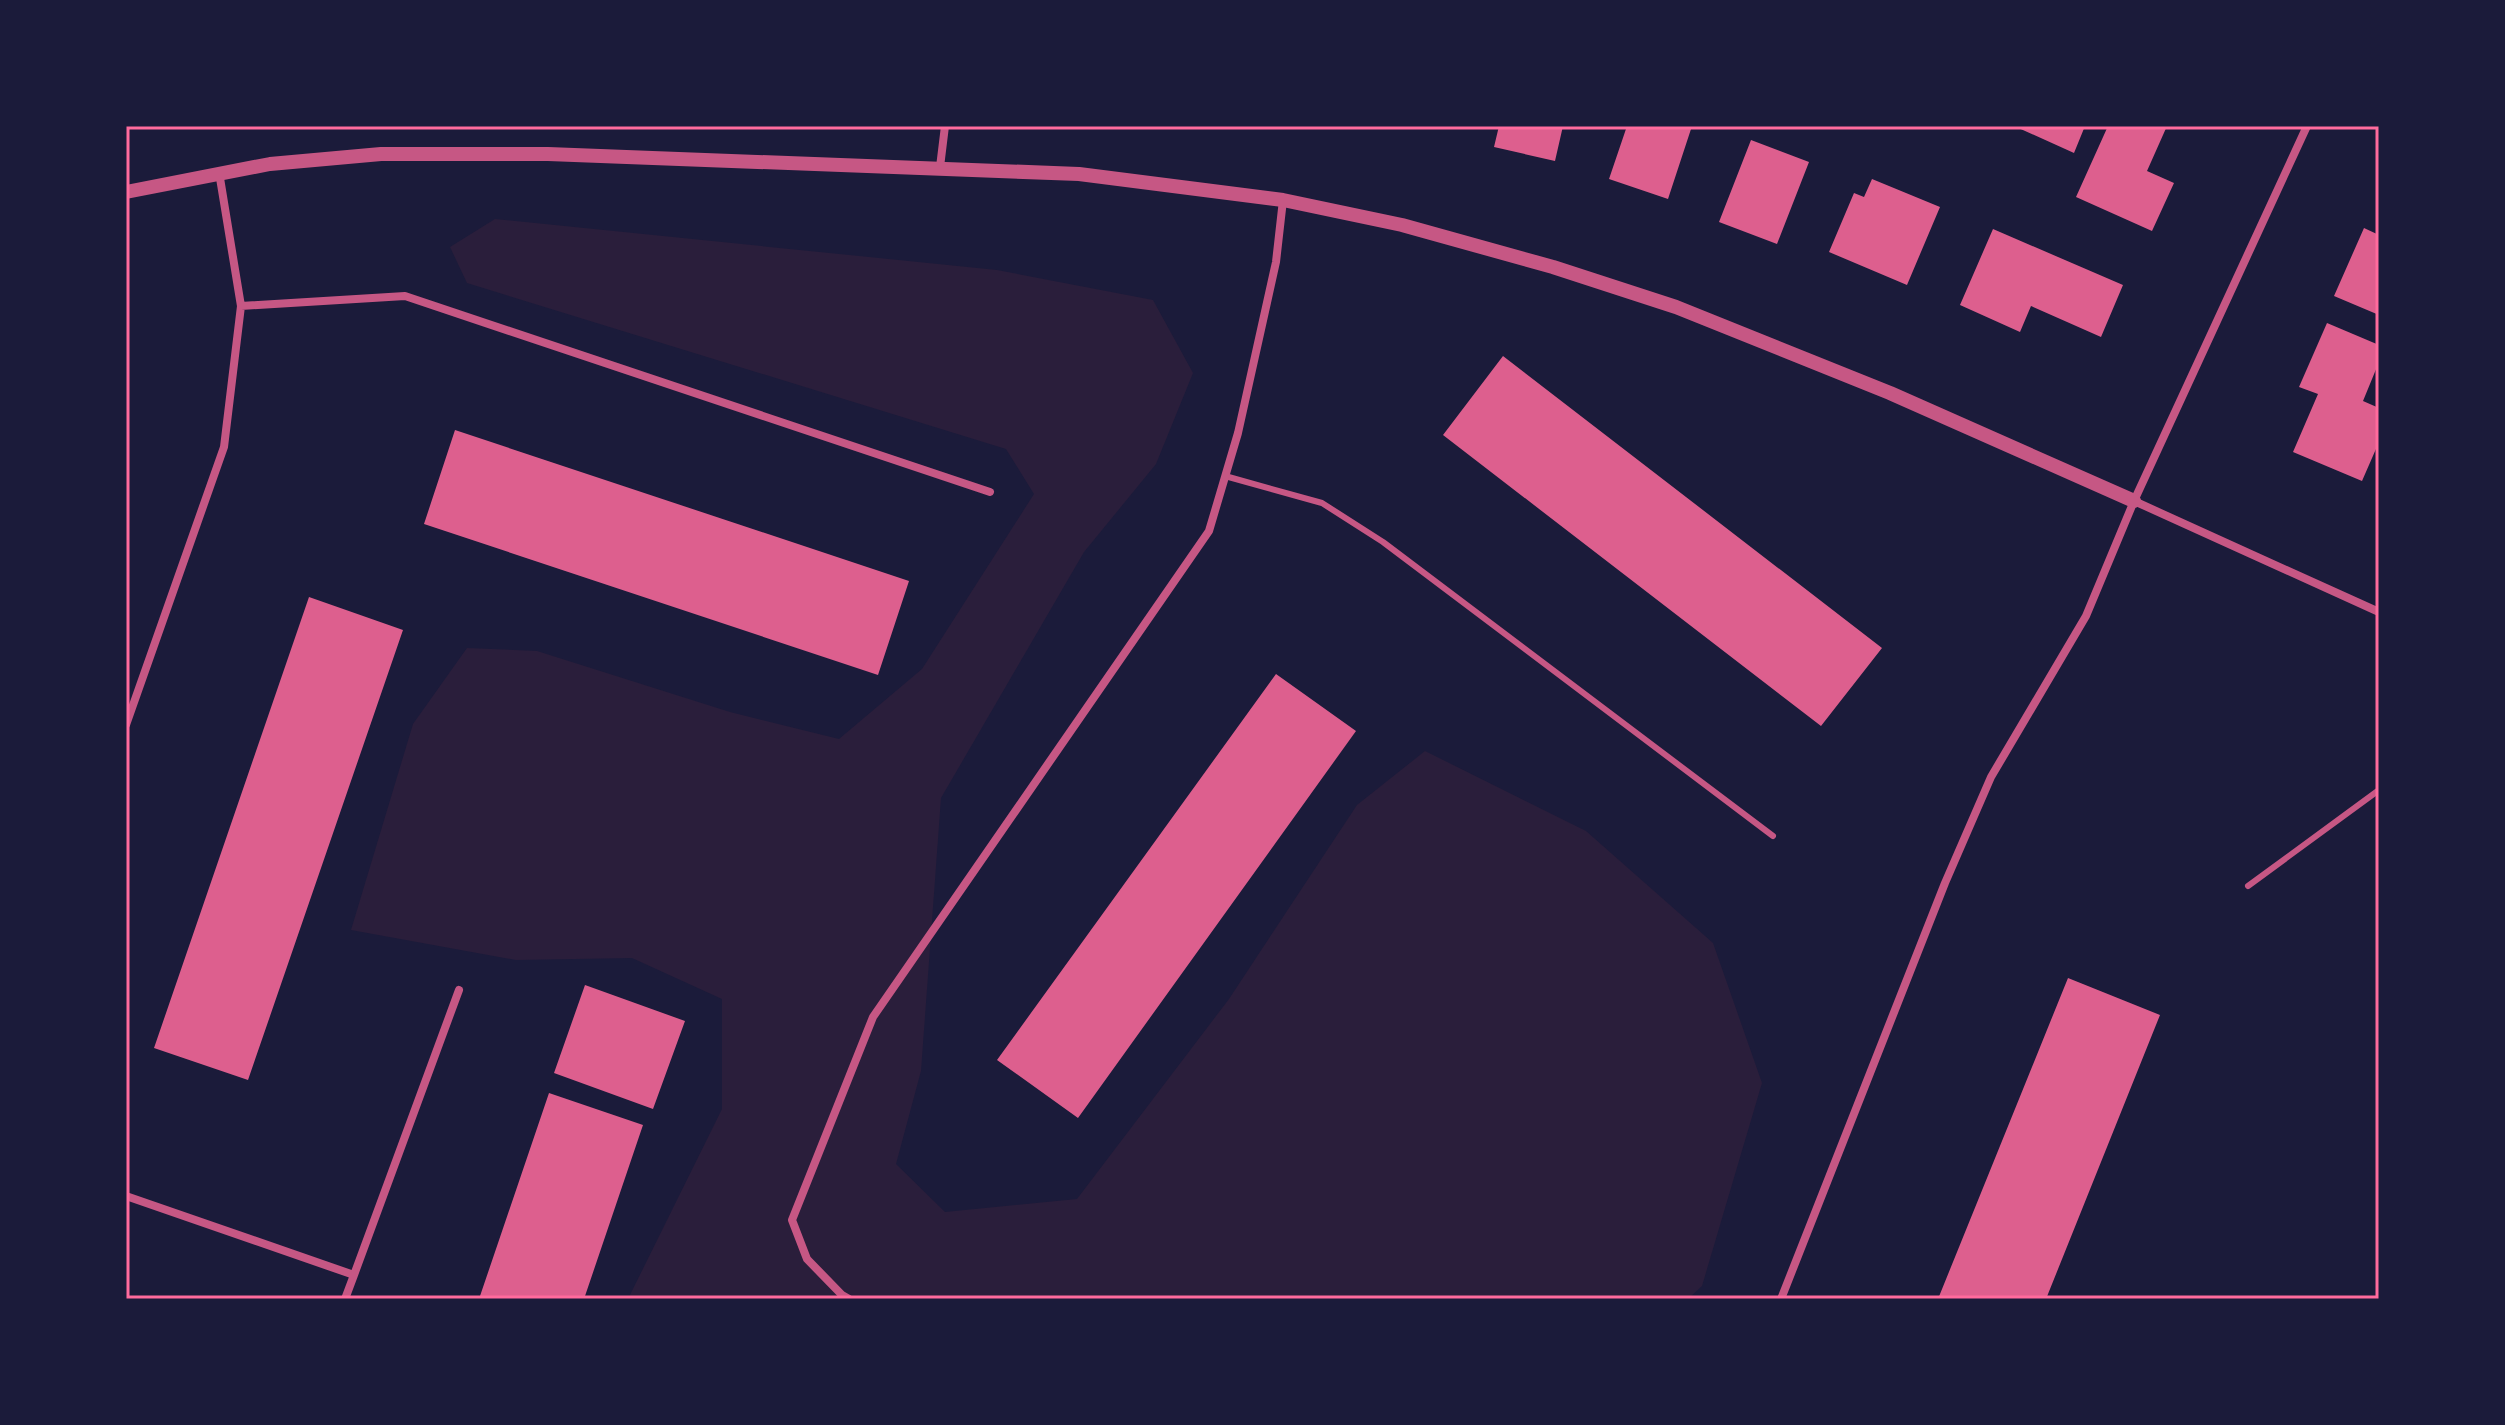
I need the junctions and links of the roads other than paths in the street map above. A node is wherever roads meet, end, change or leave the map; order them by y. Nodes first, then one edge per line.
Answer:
1 (945, 126) edge
2 (2307, 126) edge
3 (940, 167) junction
4 (219, 172) junction
5 (126, 192) edge
6 (1283, 200) junction
7 (241, 306) junction
8 (1225, 476) junction
9 (990, 492) dead end
10 (2134, 501) junction
11 (2379, 612) edge
12 (126, 725) edge
13 (2379, 790) edge
14 (1773, 836) dead end
15 (2248, 886) dead end
16 (459, 990) dead end
17 (126, 1196) edge
18 (354, 1275) junction
19 (345, 1299) edge
20 (849, 1299) edge
21 (1781, 1299) edge

1 - 3 street
2 - 10 street
3 - 4 street
3 - 6 street
4 - 5 street
4 - 7 street
6 - 8 street
6 - 10 street
7 - 9 street
7 - 12 street
8 - 14 lane
8 - 20 street
10 - 11 street
10 - 21 street
13 - 15 lane
16 - 18 street
17 - 18 street
18 - 19 street

